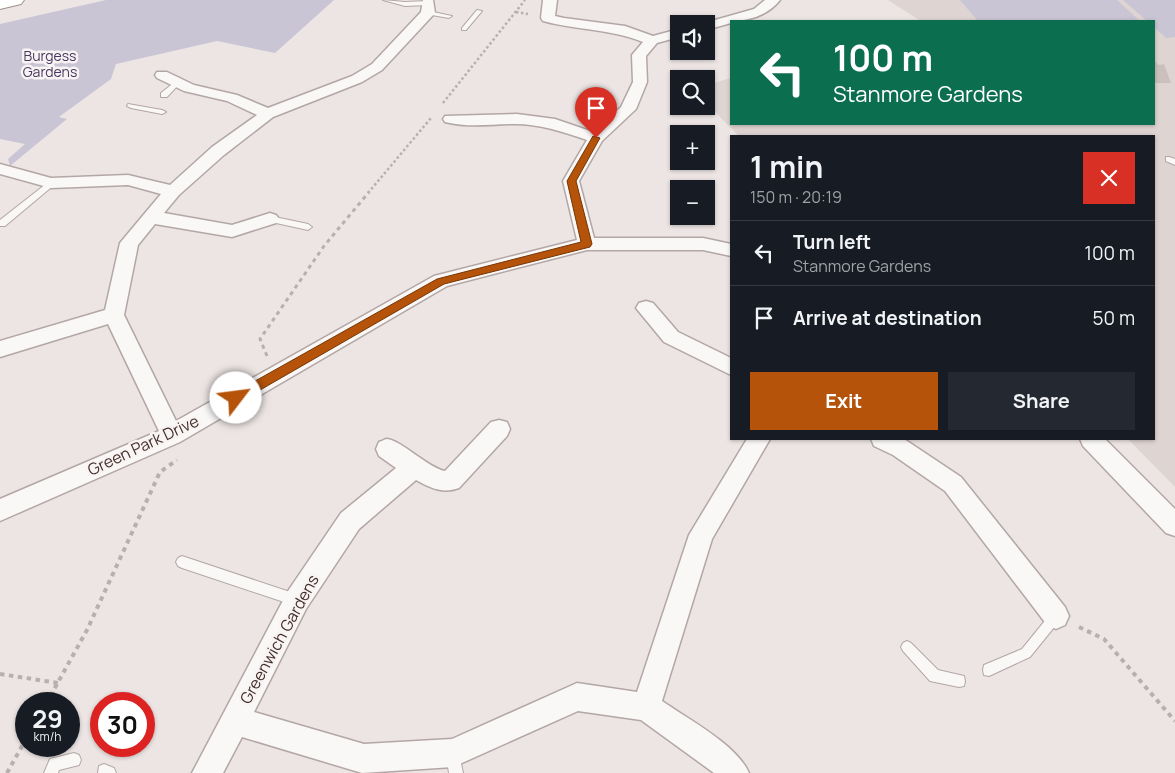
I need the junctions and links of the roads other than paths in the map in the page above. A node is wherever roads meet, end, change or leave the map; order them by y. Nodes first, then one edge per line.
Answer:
1 (16, 0) edge
2 (386, 0) edge
3 (550, 0) edge
4 (773, 0) edge
5 (0, 4) edge
6 (428, 8) junction
7 (478, 11) dead end
8 (449, 16) dead end
9 (462, 18) dead end
10 (470, 20) junction
11 (715, 24) edge
12 (464, 30) dead end
13 (670, 35) edge
14 (652, 40) junction
15 (162, 75) dead end
16 (178, 82) junction
17 (164, 95) dead end
18 (153, 104) dead end
19 (131, 106) dead end
20 (147, 110) junction
21 (162, 112) dead end
22 (268, 114) junction
23 (451, 119) dead end
24 (596, 138) junction
25 (0, 169) edge
26 (51, 183) junction
27 (173, 190) junction
28 (150, 217) junction
29 (270, 220) joint
30 (0, 223) edge
31 (308, 227) dead end
32 (587, 244) junction
33 (730, 250) edge
34 (646, 308) dead end
35 (114, 315) junction
36 (0, 349) edge
37 (730, 366) edge
38 (499, 429) dead end
39 (172, 435) junction
40 (757, 440) edge
41 (884, 440) edge
42 (1092, 440) edge
43 (386, 449) dead end
44 (414, 467) junction
45 (0, 510) edge
46 (1175, 525) edge
47 (182, 562) dead end
48 (297, 600) junction
49 (1056, 616) joint
50 (907, 647) dead end
51 (989, 670) dead end
52 (960, 681) dead end
53 (646, 707) junction
54 (235, 721) junction
55 (74, 760) dead end
56 (454, 763) edge
57 (51, 773) edge
58 (207, 773) edge
59 (734, 773) edge

1 - 5 highway
2 - 6 lane
3 - 14 street
4 - 11 street
6 - 8 lane
6 - 22 street
7 - 10 lane
9 - 10 lane
10 - 12 lane
13 - 14 street
14 - 24 street
15 - 16 street
16 - 17 lane
16 - 22 street
18 - 20 lane
19 - 20 lane
20 - 21 lane
22 - 27 street
23 - 24 street
24 - 32 street
25 - 26 street
26 - 27 street
26 - 30 lane
27 - 28 street
28 - 29 street
28 - 35 street
29 - 31 lane
32 - 33 street, Green Park Drive
32 - 39 street, Green Park Drive
34 - 37 street
35 - 36 street
35 - 39 street
38 - 44 street
39 - 45 street, Green Park Drive
40 - 53 street
41 - 49 street
42 - 46 street
43 - 44 street
44 - 48 street, Greenwich Gardens
47 - 48 lane
48 - 54 street, Greenwich Gardens
49 - 51 lane
50 - 52 lane
53 - 56 street, Greenwich Gardens
53 - 59 street, Greenwich Gardens
54 - 56 street, Greenwich Gardens
54 - 58 street, Greenwich Gardens
55 - 57 lane

